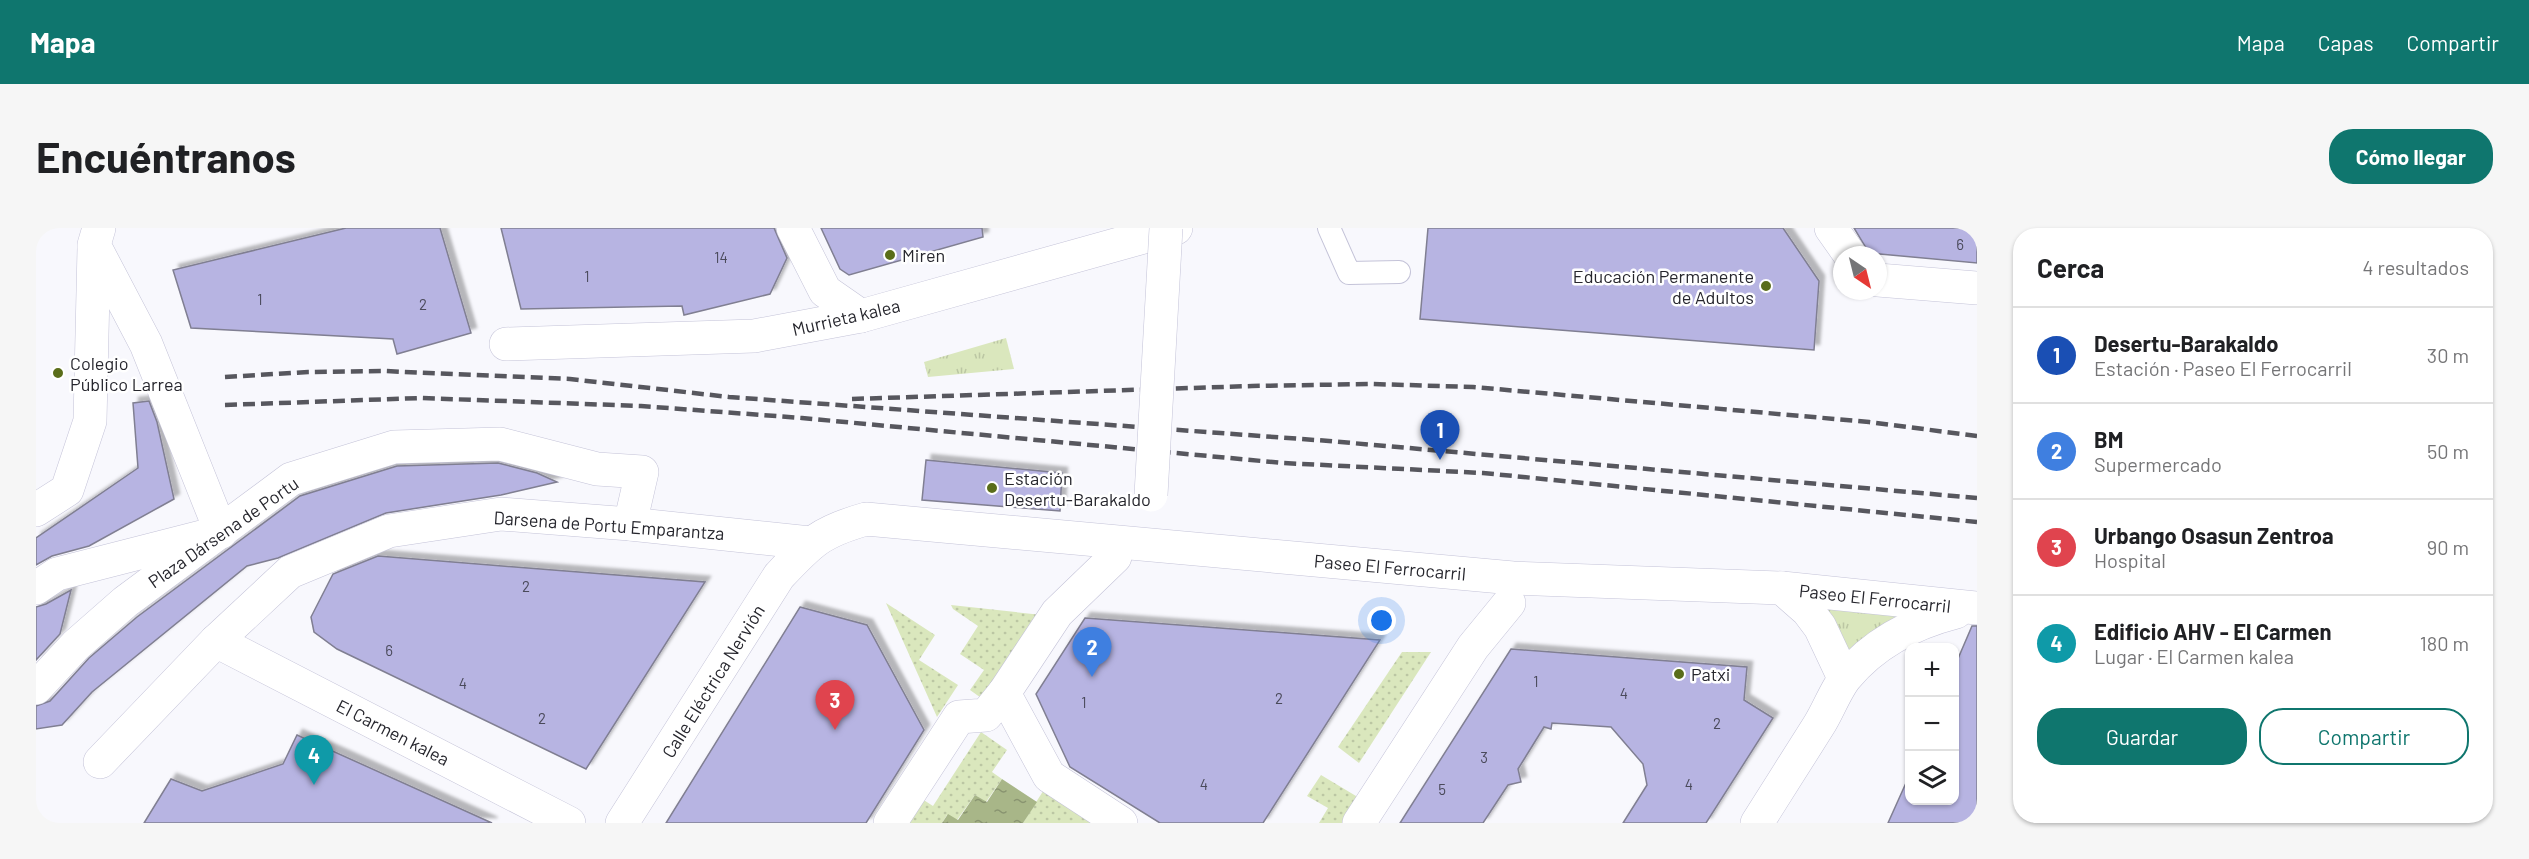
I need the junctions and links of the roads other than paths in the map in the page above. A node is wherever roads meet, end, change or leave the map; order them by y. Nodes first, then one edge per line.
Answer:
1 (793, 228) edge
2 (1166, 228) edge
3 (1176, 228) edge
4 (1329, 228) edge
5 (1831, 228) edge
6 (96, 236) edge
7 (1844, 246) edge
8 (1399, 272) dead end
9 (1887, 281) edge
10 (1977, 288) edge
11 (861, 316) junction
12 (506, 344) dead end
13 (1151, 495) dead end
14 (36, 510) edge
15 (630, 524) junction
16 (221, 532) junction
17 (810, 543) junction
18 (1115, 557) dead end
19 (36, 588) edge
20 (1782, 588) junction
21 (1509, 603) dead end
22 (1974, 608) edge
23 (216, 641) junction
24 (1845, 678) junction
25 (36, 688) edge
26 (1004, 693) junction
27 (100, 762) dead end
28 (569, 823) edge
29 (622, 823) edge
30 (890, 823) edge
31 (1121, 823) edge
32 (1359, 823) edge
33 (1757, 823) edge

1 - 11 street
2 - 13 street, bridge
3 - 11 street, Murrieta kalea
4 - 8 lane
5 - 7 street
6 - 14 street
6 - 16 street
9 - 10 street
11 - 12 street, Murrieta kalea
15 - 16 street, Plaza Dársena de Portu
15 - 17 street, Darsena de Portu Emparantza
15 - 23 street, Darsena de Portu Emparantza
16 - 19 street
16 - 25 street, Plaza Dársena de Portu
17 - 20 street, Paseo El Ferrocarril
17 - 29 street, Calle Eléctrica Nervión
18 - 26 street
20 - 22 street, Paseo El Ferrocarril
20 - 24 street
21 - 32 street
22 - 24 street
23 - 27 street, Darsena de Portu Emparantza
23 - 28 street, El Carmen kalea
24 - 33 street
26 - 30 street
26 - 31 street

